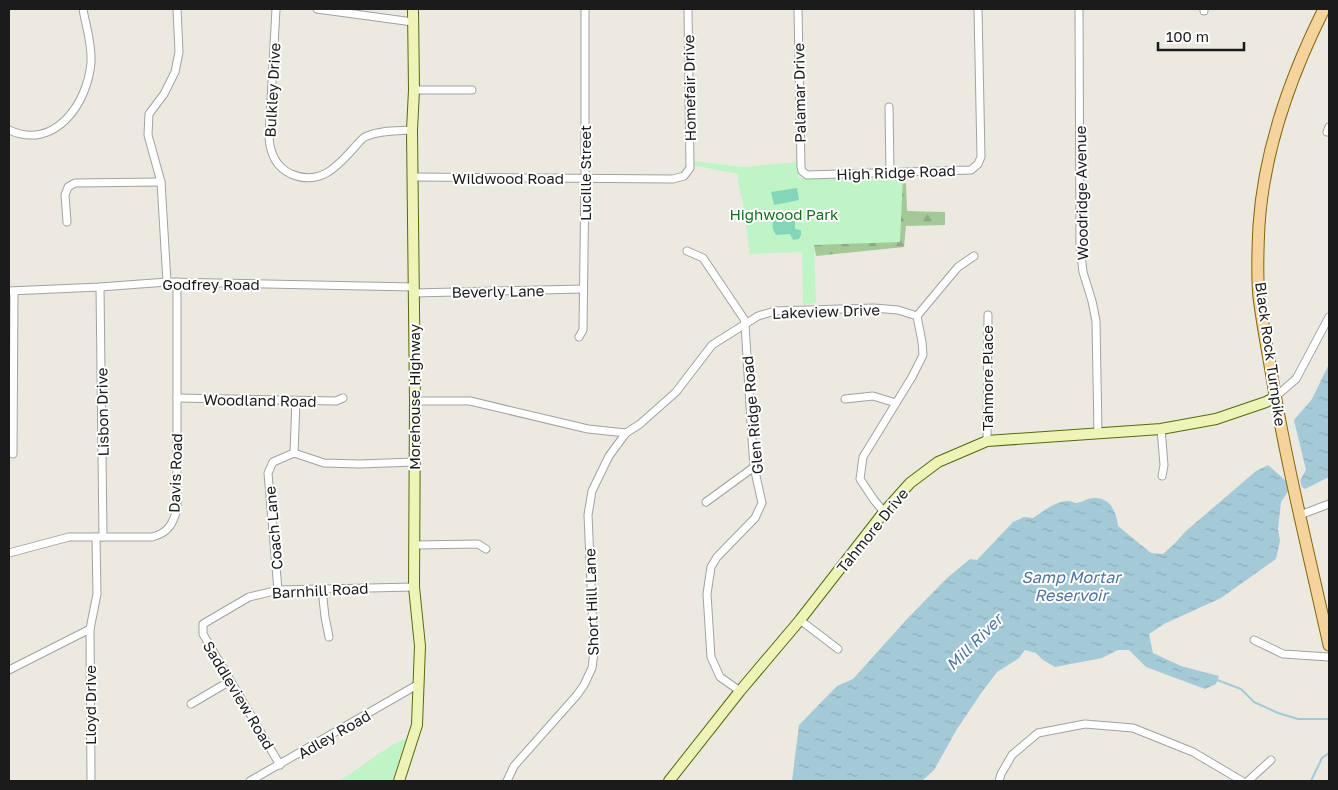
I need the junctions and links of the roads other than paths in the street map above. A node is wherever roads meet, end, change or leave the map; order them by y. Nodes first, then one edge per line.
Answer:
1 (83, 9) edge
2 (178, 9) edge
3 (276, 9) edge
4 (317, 9) edge
5 (412, 9) edge
6 (585, 9) edge
7 (688, 9) edge
8 (798, 9) edge
9 (978, 9) edge
10 (1079, 9) edge
11 (1324, 9) edge
12 (412, 22) junction
13 (414, 90) junction
14 (472, 90) dead end
15 (889, 107) dead end
16 (9, 130) edge
17 (412, 130) junction
18 (690, 168) joint
19 (890, 171) junction
20 (807, 174) joint
21 (413, 177) junction
22 (585, 178) junction
23 (161, 182) junction
24 (67, 222) dead end
25 (687, 251) dead end
26 (974, 256) dead end
27 (168, 282) junction
28 (177, 282) junction
29 (100, 287) junction
30 (583, 288) junction
31 (11, 290) edge
32 (413, 290) junction
33 (988, 315) dead end
34 (916, 316) junction
35 (1329, 317) edge
36 (745, 324) junction
37 (579, 337) dead end
38 (1275, 397) junction
39 (177, 398) junction
40 (344, 398) dead end
41 (845, 399) dead end
42 (296, 401) junction
43 (415, 401) junction
44 (896, 403) junction
45 (1161, 429) junction
46 (626, 433) junction
47 (1098, 434) junction
48 (987, 441) junction
49 (294, 453) junction
50 (13, 454) dead end
51 (414, 462) junction
52 (754, 467) junction
53 (1162, 476) dead end
54 (706, 502) dead end
55 (1329, 504) edge
56 (884, 512) junction
57 (1300, 516) junction
58 (100, 537) junction
59 (415, 545) junction
60 (486, 549) dead end
61 (9, 553) edge
62 (414, 587) junction
63 (322, 589) junction
64 (278, 590) junction
65 (800, 620) junction
66 (203, 624) joint
67 (90, 629) junction
68 (329, 637) dead end
69 (1254, 640) dead end
70 (1329, 645) edge
71 (838, 649) dead end
72 (1329, 657) edge
73 (9, 670) edge
74 (230, 681) junction
75 (417, 685) junction
76 (740, 691) junction
77 (191, 704) dead end
78 (1271, 760) dead end
79 (280, 765) junction
80 (91, 781) edge
81 (250, 781) edge
82 (399, 781) edge
83 (507, 781) edge
84 (668, 781) edge
85 (999, 781) edge
86 (1242, 781) edge
87 (1248, 781) edge

1 - 16 street
2 - 23 street
3 - 17 street, Bulkley Drive
4 - 12 street
5 - 12 street, Morehouse Highway
6 - 22 street, Lucille Street
7 - 18 street, Homefair Drive
8 - 20 street, Palamar Drive
9 - 19 street, High Ridge Road
10 - 47 street, Woodridge Avenue
11 - 38 main road, Black Rock Turnpike
12 - 13 street, Morehouse Highway
13 - 14 street
13 - 17 street, Morehouse Highway
15 - 19 street
17 - 21 street, Morehouse Highway
18 - 22 street, Wildwood Road
19 - 20 street, High Ridge Road
21 - 22 street, Wildwood Road
21 - 32 street, Morehouse Highway
22 - 30 street, Lucille Street
23 - 24 street
23 - 27 street
25 - 36 street, Glen Ridge Road
26 - 34 street
27 - 28 street, Godfrey Road
27 - 29 street, Godfrey Road
28 - 32 street, Godfrey Road
28 - 39 street, Davis Road
29 - 31 street, Godfrey Road
29 - 58 street, Lisbon Drive
30 - 32 street, Beverly Lane
30 - 37 street, Lucille Street
31 - 50 street
32 - 43 street, Morehouse Highway
33 - 48 street, Tahmore Place
34 - 36 street, Lakeview Drive
34 - 44 street
35 - 38 street
36 - 46 street, Lakeview Drive
36 - 52 street, Glen Ridge Road
38 - 45 street, Tahmore Drive
38 - 57 main road, Black Rock Turnpike
39 - 42 street, Woodland Road
39 - 58 street, Davis Road
40 - 42 street, Woodland Road
41 - 44 street
42 - 49 street
43 - 46 street
43 - 51 street, Morehouse Highway
44 - 56 street
45 - 47 street, Tahmore Drive
45 - 53 street
46 - 83 street, Short Hill Lane
47 - 48 street, Tahmore Drive
48 - 56 street, Tahmore Drive
49 - 51 street
49 - 64 street, Coach Lane
51 - 59 street, Morehouse Highway
52 - 54 street
52 - 76 street, Glen Ridge Road
55 - 57 street
56 - 65 street, Tahmore Drive
57 - 70 main road, Black Rock Turnpike
58 - 61 street, Davis Road
58 - 67 street, Lisbon Drive
59 - 60 street
59 - 62 street, Morehouse Highway
62 - 63 street, Barnhill Road
62 - 75 street, Morehouse Highway
63 - 64 street, Barnhill Road
63 - 68 street
64 - 66 street, Barnhill Road
65 - 71 street
65 - 76 street, Tahmore Drive
66 - 74 street, Saddleview Road
67 - 73 street
67 - 80 street, Lloyd Drive
69 - 72 street
74 - 77 street
74 - 79 street, Saddleview Road
75 - 79 street, Adley Road
75 - 82 street, Morehouse Highway
76 - 84 street, Tahmore Drive
78 - 87 street
79 - 81 street, Adley Road
85 - 86 street

